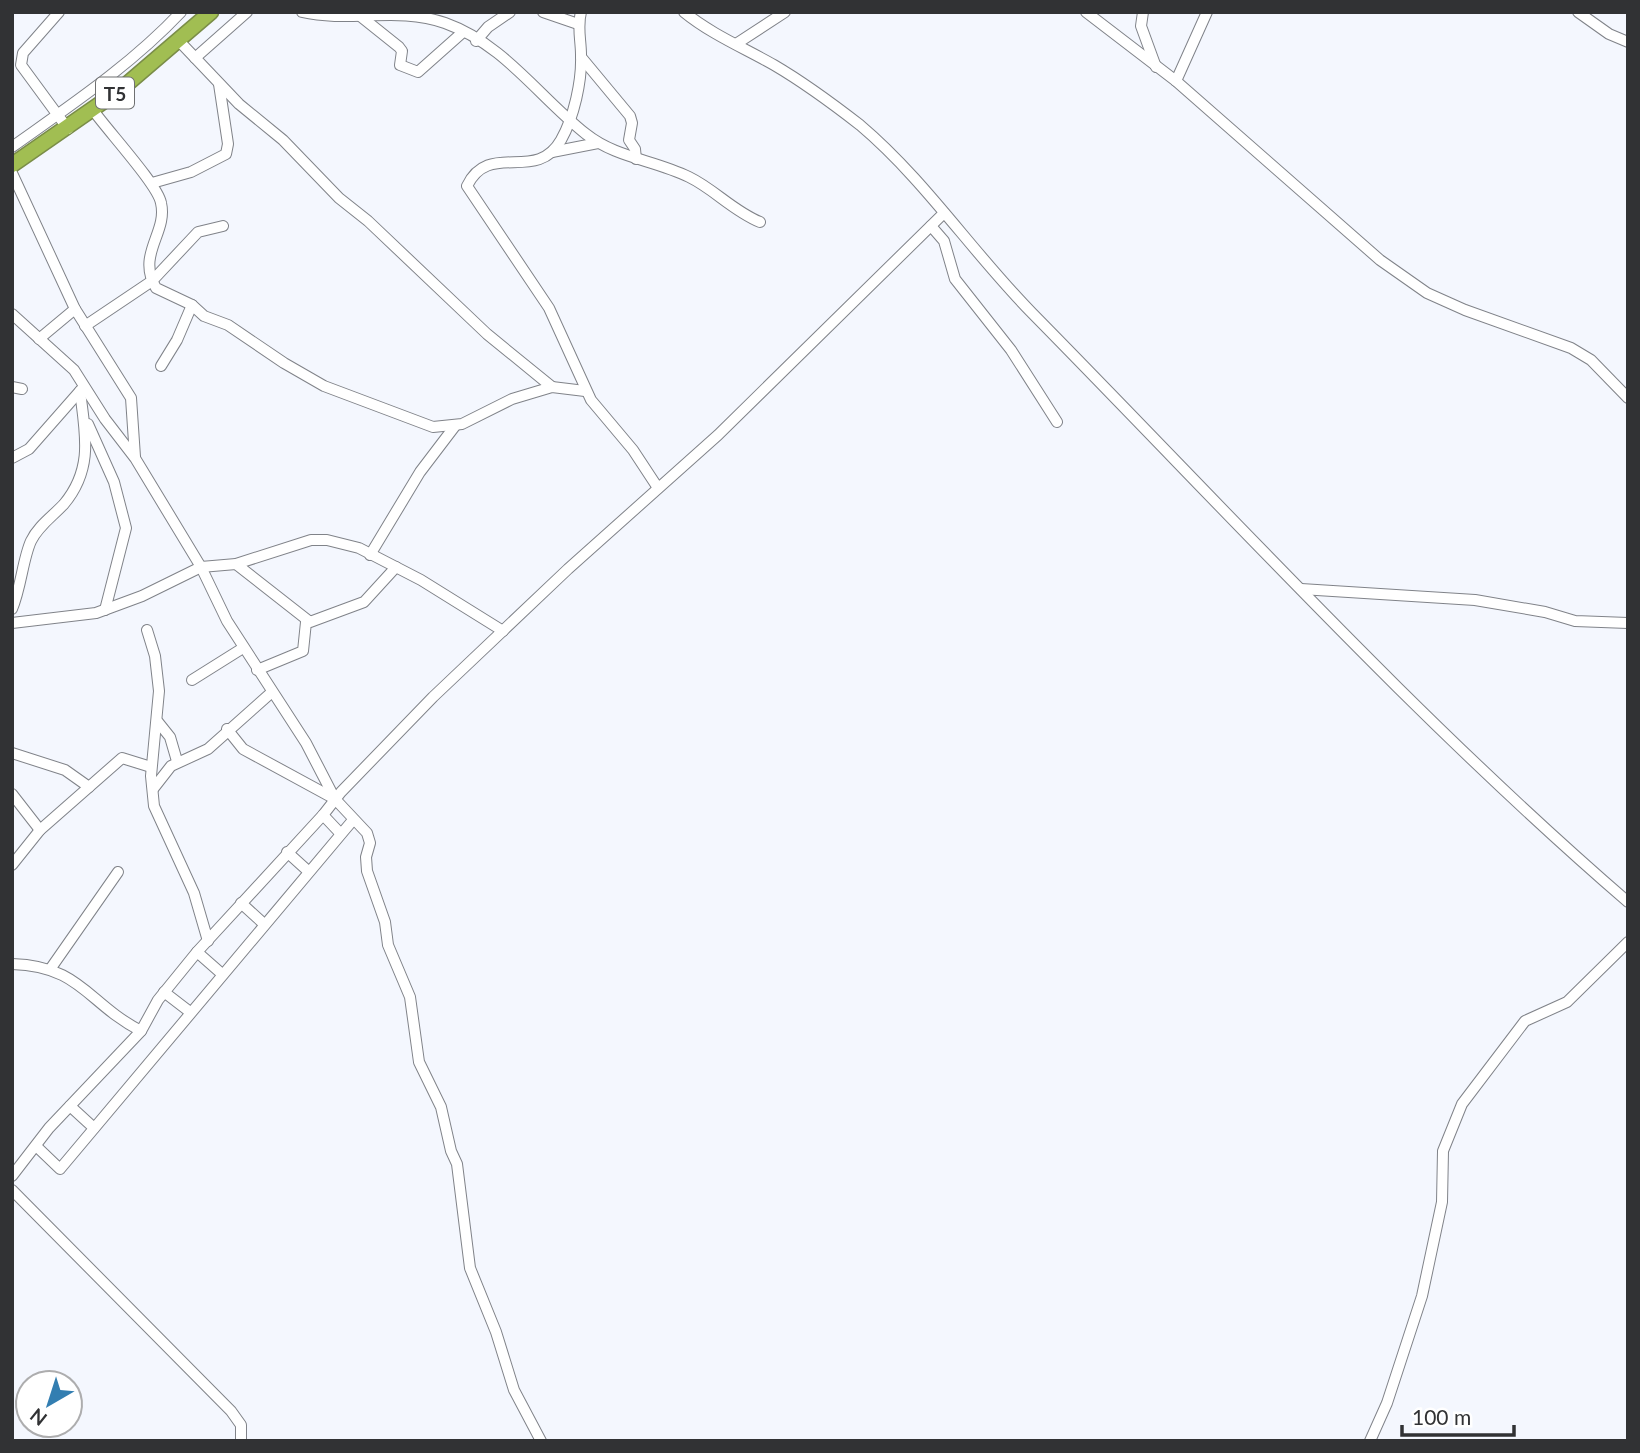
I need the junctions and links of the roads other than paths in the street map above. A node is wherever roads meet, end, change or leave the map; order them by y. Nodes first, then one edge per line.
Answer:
1 (60, 12) edge
2 (181, 12) edge
3 (211, 12) edge
4 (247, 12) edge
5 (302, 12) edge
6 (510, 12) edge
7 (542, 12) edge
8 (581, 12) edge
9 (684, 12) edge
10 (785, 12) edge
11 (1086, 12) edge
12 (1143, 12) edge
13 (1207, 12) edge
14 (1578, 12) edge
15 (359, 15) junction
16 (562, 15) edge
17 (578, 24) junction
18 (463, 32) junction
19 (476, 41) junction
20 (180, 42) junction
21 (1628, 42) edge
22 (736, 44) junction
23 (581, 57) junction
24 (195, 58) junction
25 (1156, 68) junction
26 (1176, 81) junction
27 (219, 83) junction
28 (93, 110) junction
29 (56, 115) junction
30 (569, 119) junction
31 (68, 129) junction
32 (598, 143) junction
33 (12, 147) edge
34 (552, 152) junction
35 (636, 159) junction
36 (12, 165) edge
37 (12, 173) edge
38 (152, 183) junction
39 (944, 214) junction
40 (760, 222) dead end
41 (223, 226) dead end
42 (931, 226) junction
43 (152, 281) junction
44 (192, 304) junction
45 (75, 309) junction
46 (12, 314) edge
47 (85, 326) junction
48 (39, 340) junction
49 (161, 366) dead end
50 (552, 387) junction
51 (82, 389) junction
52 (585, 391) junction
53 (1628, 398) edge
54 (85, 419) junction
55 (1057, 422) dead end
56 (455, 426) junction
57 (12, 458) edge
58 (135, 458) junction
59 (658, 488) junction
60 (370, 555) junction
61 (236, 564) junction
62 (201, 567) junction
63 (396, 568) junction
64 (1300, 589) junction
65 (12, 609) edge
66 (105, 610) junction
67 (306, 621) junction
68 (12, 623) edge
69 (1628, 623) edge
70 (147, 630) dead end
71 (503, 631) junction
72 (243, 648) junction
73 (257, 670) junction
74 (192, 680) dead end
75 (272, 692) junction
76 (158, 722) junction
77 (227, 729) junction
78 (12, 753) edge
79 (177, 761) junction
80 (151, 767) junction
81 (89, 787) junction
82 (153, 789) junction
83 (12, 793) edge
84 (335, 799) junction
85 (324, 815) junction
86 (353, 820) junction
87 (40, 831) junction
88 (340, 833) junction
89 (287, 852) junction
90 (12, 865) edge
91 (308, 871) junction
92 (118, 872) dead end
93 (1628, 902) edge
94 (242, 903) junction
95 (264, 924) junction
96 (208, 941) junction
97 (1628, 942) edge
98 (197, 953) junction
99 (12, 964) edge
100 (51, 968) junction
101 (222, 974) junction
102 (164, 992) junction
103 (190, 1012) junction
104 (141, 1031) junction
105 (69, 1106) junction
106 (94, 1128) junction
107 (36, 1146) junction
108 (12, 1176) edge
109 (12, 1190) edge
110 (241, 1441) edge
111 (541, 1441) edge
112 (1370, 1441) edge

1 - 29 street
2 - 29 street
3 - 20 highway, T5
4 - 24 street
5 - 15 street
6 - 19 street
7 - 16 street
8 - 17 street
9 - 22 street
10 - 22 street
11 - 25 street
12 - 25 street
13 - 26 street
14 - 21 street
15 - 18 street
15 - 18 street
16 - 17 street
17 - 23 street
18 - 19 street
19 - 30 street
20 - 24 street
20 - 28 highway, T5
22 - 39 street
23 - 30 street
23 - 35 street
24 - 27 street
25 - 26 street
26 - 53 street
27 - 38 street
27 - 50 street
28 - 31 highway, T5
28 - 38 street
29 - 31 street
29 - 33 street
30 - 32 street
30 - 34 street
31 - 36 highway, T5
32 - 34 street
32 - 35 street
34 - 52 street
35 - 40 street
37 - 45 street
38 - 43 street
39 - 42 street
39 - 64 street
41 - 43 street
42 - 55 street
42 - 59 street
43 - 44 street
43 - 47 street
44 - 49 street
44 - 56 street
45 - 47 street
45 - 48 street
46 - 48 street
47 - 58 street
48 - 51 street
50 - 52 street
50 - 56 street
51 - 54 street
51 - 57 street
51 - 58 street
52 - 59 street
54 - 65 street
54 - 66 street
56 - 60 street
58 - 62 street
59 - 71 street
60 - 61 street
60 - 63 street
61 - 62 street
61 - 67 street
62 - 66 street
62 - 72 street
63 - 67 street
63 - 71 street
64 - 69 street
64 - 93 street
66 - 68 street
67 - 73 street
70 - 76 street
71 - 84 street
72 - 73 street
72 - 74 street
73 - 75 street
75 - 77 street
75 - 84 street
76 - 79 street
76 - 80 street
77 - 79 street
77 - 84 street
78 - 81 street
79 - 82 street
80 - 81 street
80 - 82 street
81 - 87 street
82 - 96 street
83 - 87 street
84 - 85 street
84 - 86 street
85 - 88 street
85 - 89 street
86 - 88 street
86 - 111 street
87 - 90 street
88 - 91 street
89 - 91 street
89 - 94 street
91 - 95 street
92 - 100 street
94 - 95 street
94 - 96 street
95 - 101 street
96 - 98 street
97 - 112 street
98 - 101 street
98 - 102 street
99 - 100 street
100 - 104 street
101 - 103 street
102 - 103 street
102 - 104 street
103 - 106 street
104 - 105 street
105 - 106 street
105 - 107 street
106 - 107 street
107 - 108 street
109 - 110 street

